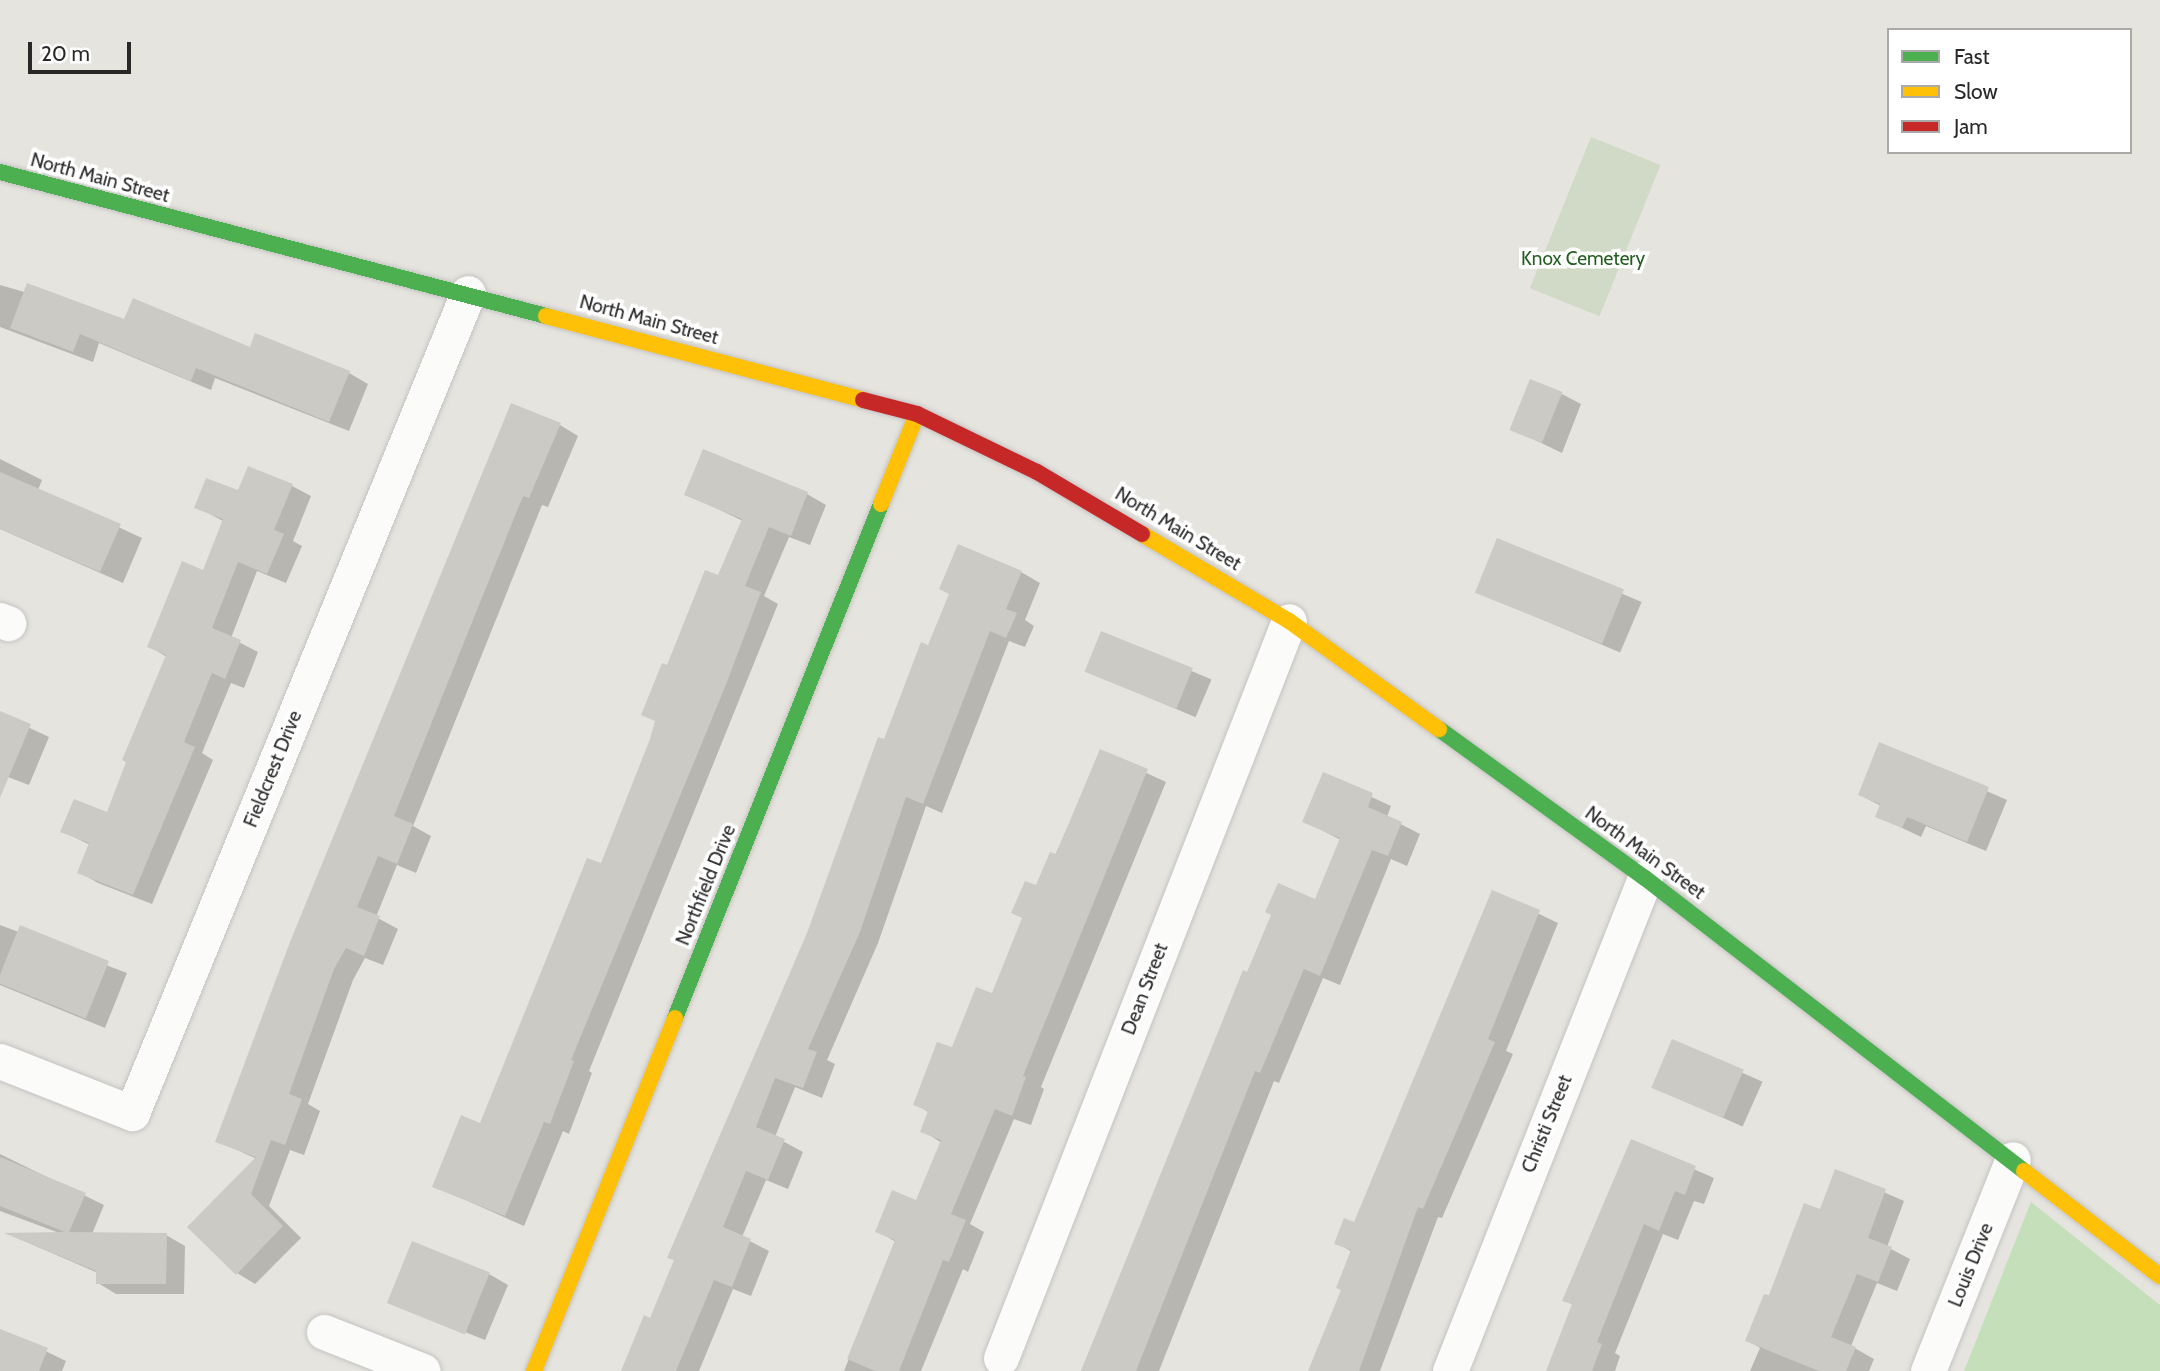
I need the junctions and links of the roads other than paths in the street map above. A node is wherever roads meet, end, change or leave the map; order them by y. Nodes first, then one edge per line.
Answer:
1 (0, 172) edge
2 (468, 293) junction
3 (917, 414) junction
4 (1289, 621) junction
5 (1645, 878) junction
6 (0, 1061) edge
7 (2013, 1159) junction
8 (2160, 1276) edge
9 (324, 1332) dead end
10 (1001, 1358) dead end
11 (423, 1371) edge
12 (534, 1371) edge
13 (1450, 1371) edge
14 (1928, 1371) edge

1 - 2 street, North Main Street
2 - 3 street, North Main Street
2 - 6 street, Fieldcrest Drive
3 - 4 street, North Main Street
3 - 12 street, Northfield Drive
4 - 5 street, North Main Street
4 - 10 street, Dean Street
5 - 7 street, North Main Street
5 - 13 street, Christi Street
7 - 8 street, North Main Street
7 - 14 street, Louis Drive
9 - 11 street

